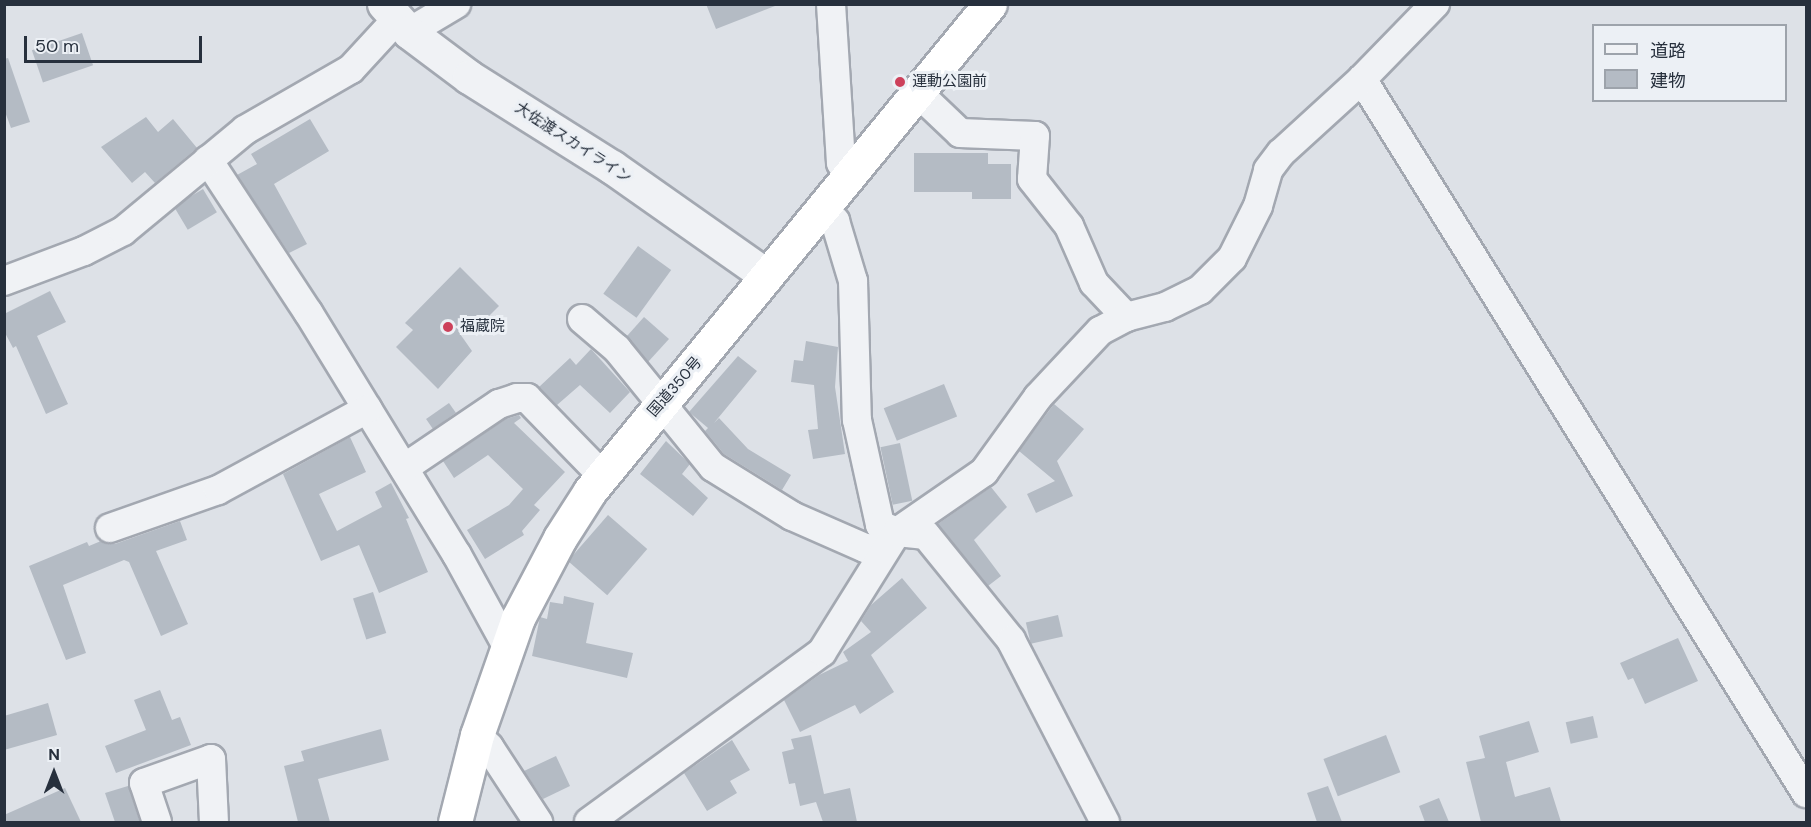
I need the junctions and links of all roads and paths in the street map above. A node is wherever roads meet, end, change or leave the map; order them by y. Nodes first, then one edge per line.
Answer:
1 (456, 4) edge
2 (831, 4) edge
3 (990, 4) edge
4 (1435, 4) edge
5 (397, 19) edge
6 (1362, 79) junction
7 (917, 92) junction
8 (208, 160) junction
9 (849, 176) junction
10 (822, 208) junction
11 (766, 276) junction
12 (4, 281) edge
13 (1126, 317) junction
14 (582, 319) dead end
15 (663, 402) junction
16 (367, 409) junction
17 (404, 468) junction
18 (602, 475) junction
19 (110, 528) dead end
20 (890, 541) junction
21 (507, 646) junction
22 (477, 735) junction
23 (1806, 793) edge
24 (157, 822) edge
25 (214, 822) edge
26 (455, 822) edge
27 (538, 822) edge
28 (589, 822) edge
29 (1105, 822) edge

1 - 5 street
2 - 9 street
3 - 7 highway, 国道350号
4 - 6 street
5 - 8 street
5 - 11 street, 大佐渡スカイライン
6 - 13 street
6 - 23 street
7 - 9 highway, 国道350号
7 - 13 street
8 - 12 street
8 - 16 street
9 - 10 highway, 国道350号
10 - 11 highway, 国道350号
10 - 20 street
11 - 15 highway, 国道350号
13 - 20 street
14 - 15 street
15 - 18 highway, 国道350号
15 - 20 street
16 - 17 street
16 - 19 street
17 - 18 street
17 - 21 street
18 - 21 highway, 国道350号
20 - 28 street
20 - 29 street
21 - 22 highway, 国道350号
22 - 26 highway, 国道350号
22 - 27 street
24 - 25 street

